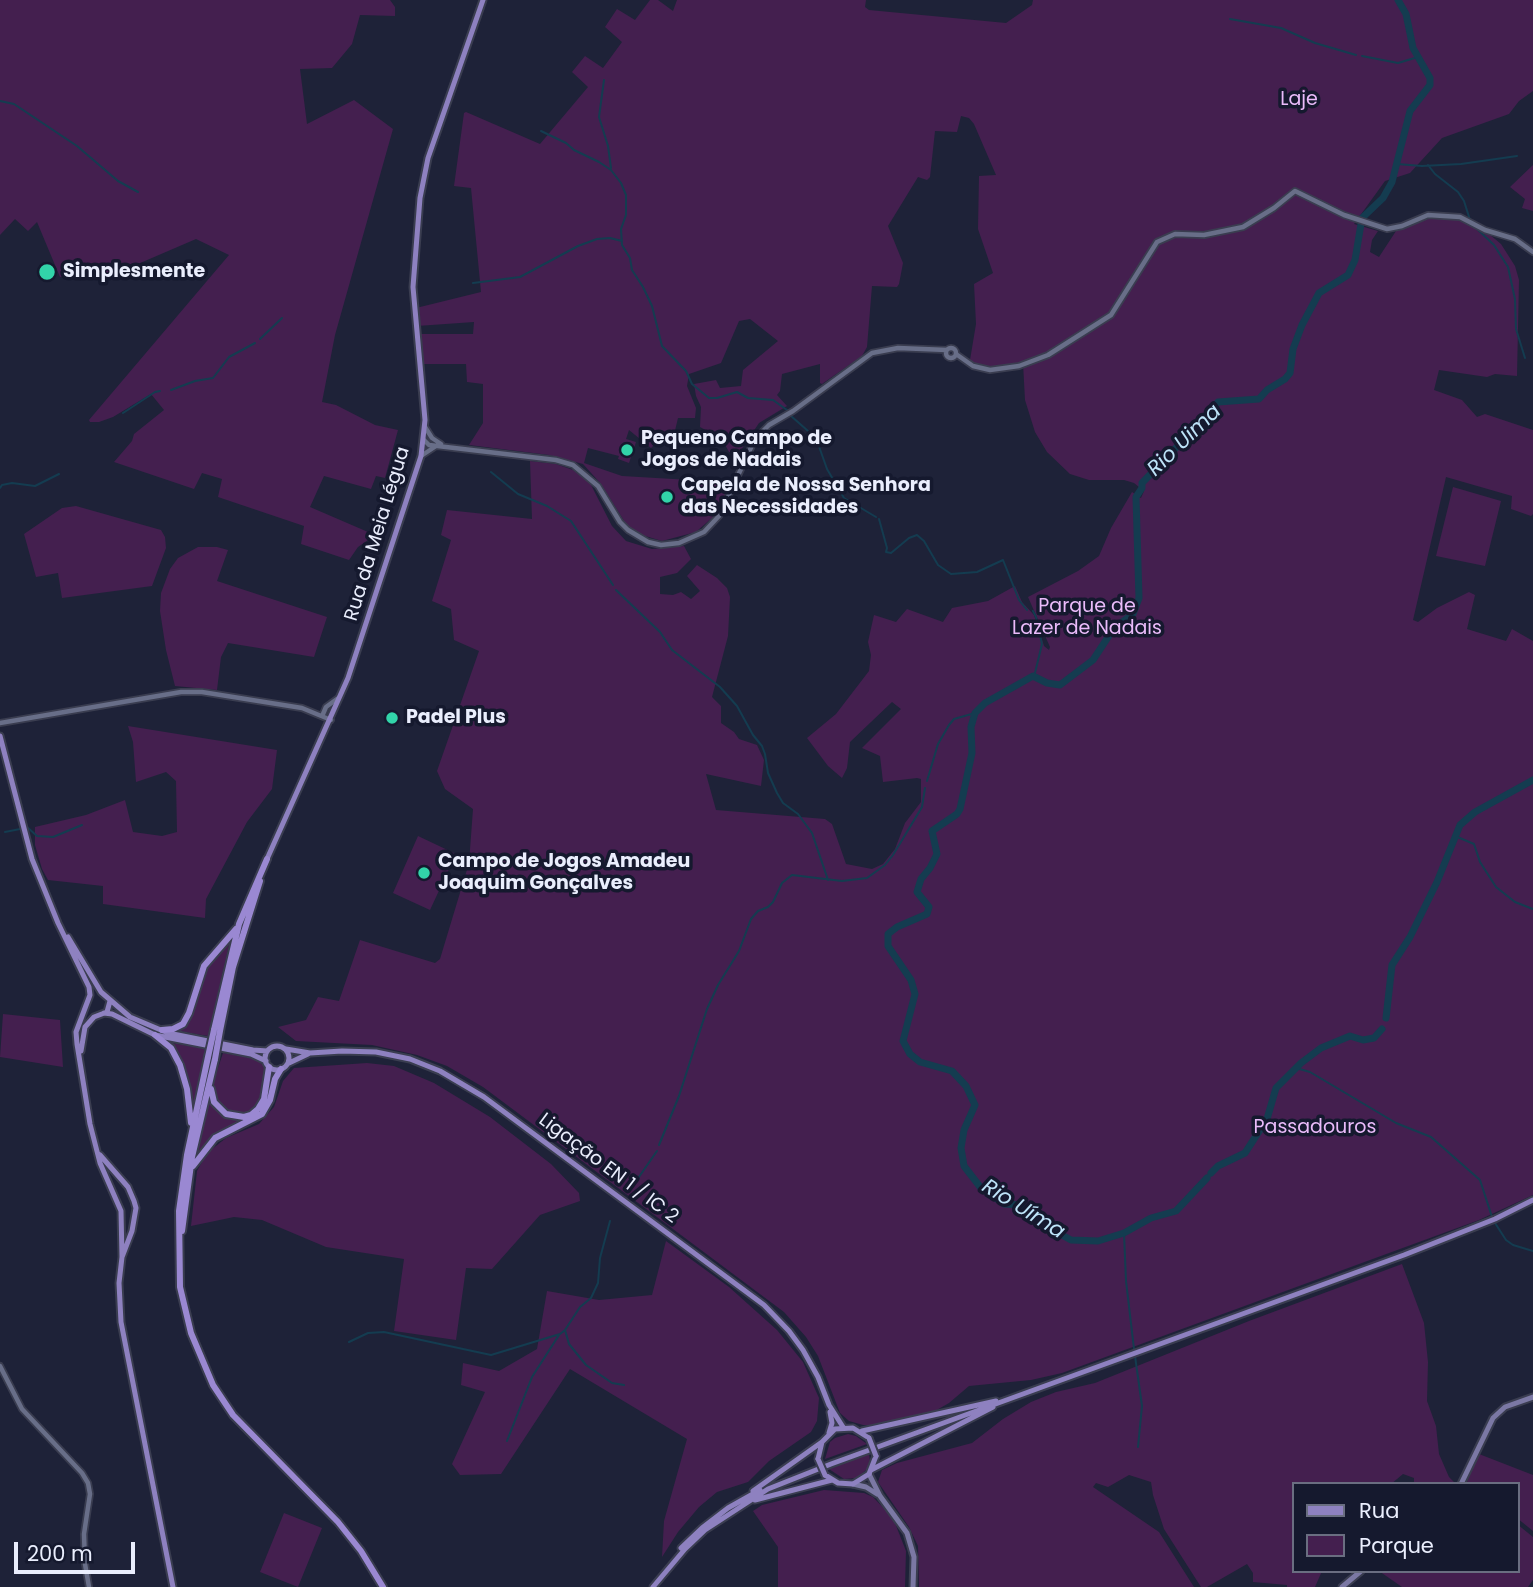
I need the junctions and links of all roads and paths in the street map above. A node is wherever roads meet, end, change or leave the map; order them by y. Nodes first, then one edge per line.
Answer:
1 (483, 0) edge
2 (1533, 252) edge
3 (425, 427) junction
4 (424, 439) junction
5 (436, 444) junction
6 (421, 456) junction
7 (341, 697) junction
8 (326, 707) junction
9 (307, 709) junction
10 (335, 711) junction
11 (329, 719) junction
12 (1, 723) edge
13 (0, 736) edge
14 (267, 859) junction
15 (48, 900) junction
16 (239, 924) junction
17 (101, 992) junction
18 (90, 995) junction
19 (110, 999) junction
20 (87, 1003) junction
21 (102, 1014) junction
22 (162, 1030) junction
23 (217, 1031) junction
24 (155, 1035) junction
25 (286, 1049) junction
26 (267, 1051) junction
27 (310, 1053) junction
28 (80, 1054) junction
29 (211, 1058) junction
30 (267, 1064) junction
31 (284, 1067) junction
32 (211, 1073) junction
33 (192, 1132) junction
34 (99, 1153) junction
35 (190, 1171) junction
36 (128, 1187) junction
37 (115, 1194) junction
38 (1533, 1200) edge
39 (136, 1208) junction
40 (121, 1211) junction
41 (181, 1233) junction
42 (122, 1257) junction
43 (0, 1366) edge
44 (1533, 1397) edge
45 (1000, 1401) junction
46 (830, 1405) junction
47 (843, 1427) junction
48 (862, 1432) junction
49 (829, 1434) junction
50 (822, 1442) junction
51 (870, 1472) junction
52 (832, 1480) junction
53 (1462, 1482) edge
54 (853, 1484) junction
55 (880, 1496) junction
56 (742, 1502) junction
57 (1360, 1573) edge
58 (89, 1587) edge
59 (173, 1587) edge
60 (385, 1587) edge
61 (652, 1587) edge
62 (913, 1587) edge
63 (1342, 1587) edge

1 - 3 main road, Rua da Meia Légua
2 - 5 street
3 - 4 main road, Rua da Meia Légua
3 - 5 street
4 - 5 street
4 - 6 main road, Rua da Meia Légua
5 - 6 street
6 - 7 main road, Rua da Meia Légua
7 - 8 street
7 - 10 main road, Rua da Meia Légua
8 - 9 street
8 - 10 street
8 - 11 street
9 - 11 street
9 - 12 street
10 - 11 main road, Rua da Meia Légua
11 - 14 main road, Rua da Meia Légua
13 - 15 main road
14 - 16 highway, Rua da Meia Légua
14 - 23 highway, Rua da Meia Légua
15 - 17 main road
15 - 18 main road
16 - 22 highway
16 - 23 highway, Rua da Meia Légua
17 - 18 main road
17 - 19 main road
18 - 20 main road
19 - 21 main road
19 - 22 main road
20 - 21 main road
20 - 28 main road
21 - 24 main road
21 - 28 main road
22 - 26 main road
23 - 29 highway, bridge
24 - 30 main road
24 - 33 highway
25 - 26 main road
25 - 27 main road, Ligação EN 1 / IC 2
25 - 31 main road
26 - 30 main road
27 - 31 main road, Ligação EN 1 / IC 2
27 - 46 main road, Ligação EN 1 / IC 2
28 - 34 main road
29 - 32 highway
29 - 33 highway
30 - 31 main road
30 - 32 highway
31 - 35 highway
32 - 35 highway
33 - 41 highway
34 - 36 main road
34 - 37 main road
35 - 41 highway
36 - 37 main road
36 - 39 main road
37 - 40 main road
38 - 45 main road
39 - 40 main road
39 - 42 main road
40 - 42 main road
41 - 60 highway
42 - 59 main road
43 - 58 street
44 - 53 main road
45 - 48 main road
45 - 51 main road
45 - 56 main road
46 - 47 main road, Ligação EN 1 / IC 2
46 - 49 main road, Ligação EN 1 / IC 2
47 - 48 main road
47 - 49 main road
48 - 51 main road, bridge
49 - 50 main road
50 - 52 main road, bridge
50 - 56 main road
51 - 54 main road
51 - 55 main road
52 - 54 main road
52 - 56 main road
54 - 55 main road
55 - 62 main road
56 - 61 main road
57 - 63 main road

